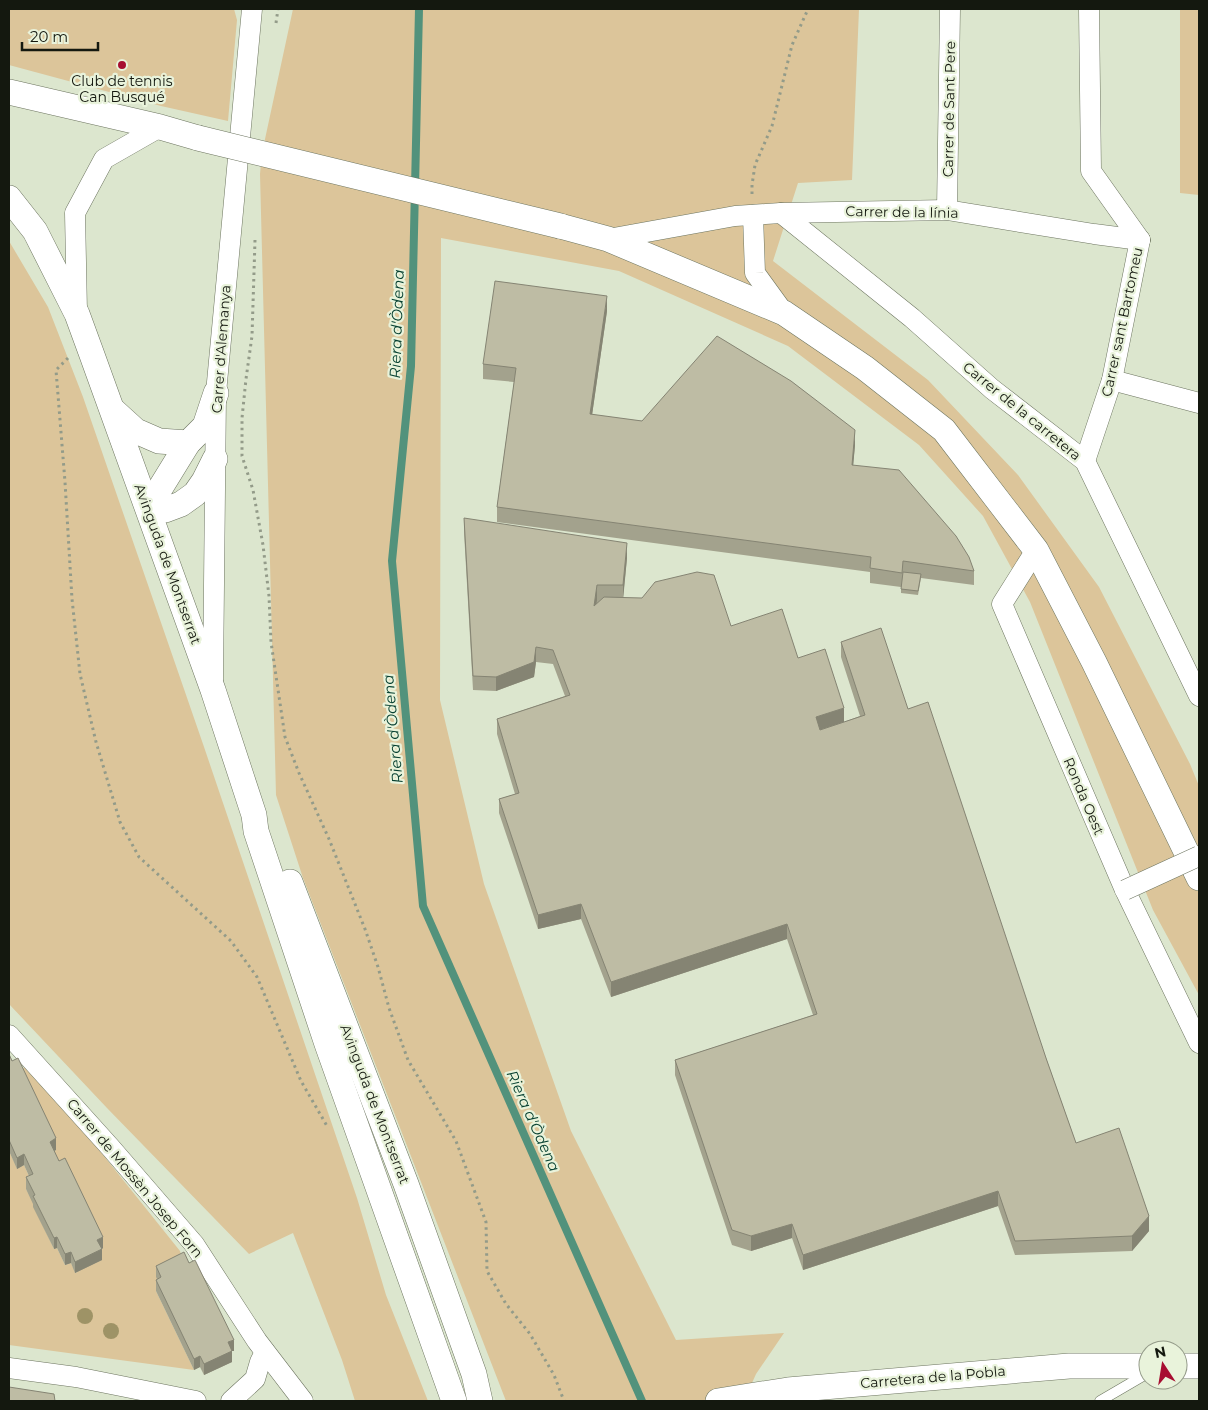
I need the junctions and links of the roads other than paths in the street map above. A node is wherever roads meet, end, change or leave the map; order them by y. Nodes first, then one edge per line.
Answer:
1 (252, 9) edge
2 (950, 9) edge
3 (1089, 9) edge
4 (9, 92) edge
5 (160, 127) junction
6 (9, 198) edge
7 (948, 210) junction
8 (781, 213) junction
9 (753, 215) junction
10 (608, 239) junction
11 (1140, 240) junction
12 (784, 313) junction
13 (77, 314) junction
14 (1112, 380) junction
15 (216, 393) junction
16 (1199, 403) edge
17 (113, 410) junction
18 (188, 443) junction
19 (215, 459) junction
20 (1085, 461) junction
21 (148, 508) junction
22 (1036, 550) junction
23 (213, 690) junction
24 (1199, 696) edge
25 (254, 814) junction
26 (1199, 856) edge
27 (1199, 878) edge
28 (1124, 890) junction
29 (9, 1035) edge
30 (1199, 1042) edge
31 (265, 1352) junction
32 (1138, 1366) edge
33 (9, 1368) edge
34 (1138, 1379) edge
35 (785, 1396) edge
36 (196, 1401) edge
37 (231, 1401) edge
38 (303, 1401) edge
39 (454, 1401) edge
40 (480, 1401) edge
41 (718, 1401) edge
42 (1100, 1401) edge

1 - 15 street, Carrer d'Alemanya
2 - 7 street, Carrer de Sant Pere
3 - 11 street
4 - 5 street
5 - 10 street, bridge
5 - 13 street, Avinguda de Montserrat
6 - 13 street, Avinguda de Montserrat
7 - 8 street, Carrer de la línia
7 - 11 street, Carrer de la línia
8 - 9 street, Carrer de la línia
8 - 20 street, Carrer de la carretera
9 - 10 street, Carrer de la línia
9 - 12 street
10 - 12 street
11 - 14 street, Carrer sant Bartomeu
12 - 22 street
13 - 17 street, Avinguda de Montserrat
14 - 16 street
14 - 20 street, Carrer sant Bartomeu
15 - 18 street
15 - 19 street, Carrer d'Alemanya
17 - 18 street
17 - 21 street, Avinguda de Montserrat
18 - 21 street
19 - 21 street
19 - 23 street, Carrer d'Alemanya
20 - 24 street, Carrer de la carretera
21 - 23 street, Avinguda de Montserrat
22 - 27 street
22 - 28 street, Ronda Oest
23 - 25 street, Avinguda de Montserrat
25 - 39 street, Avinguda de Montserrat
25 - 40 street, Avinguda de Montserrat
26 - 28 street, bridge
28 - 30 street, Ronda Oest
29 - 31 street, Carrer de Mossèn Josep Forn
31 - 37 street
31 - 38 street, Carrer de Mossèn Josep Forn
32 - 35 street, Carretera de la Pobla
33 - 36 street
34 - 42 lane
35 - 41 street, Carretera de la Pobla

